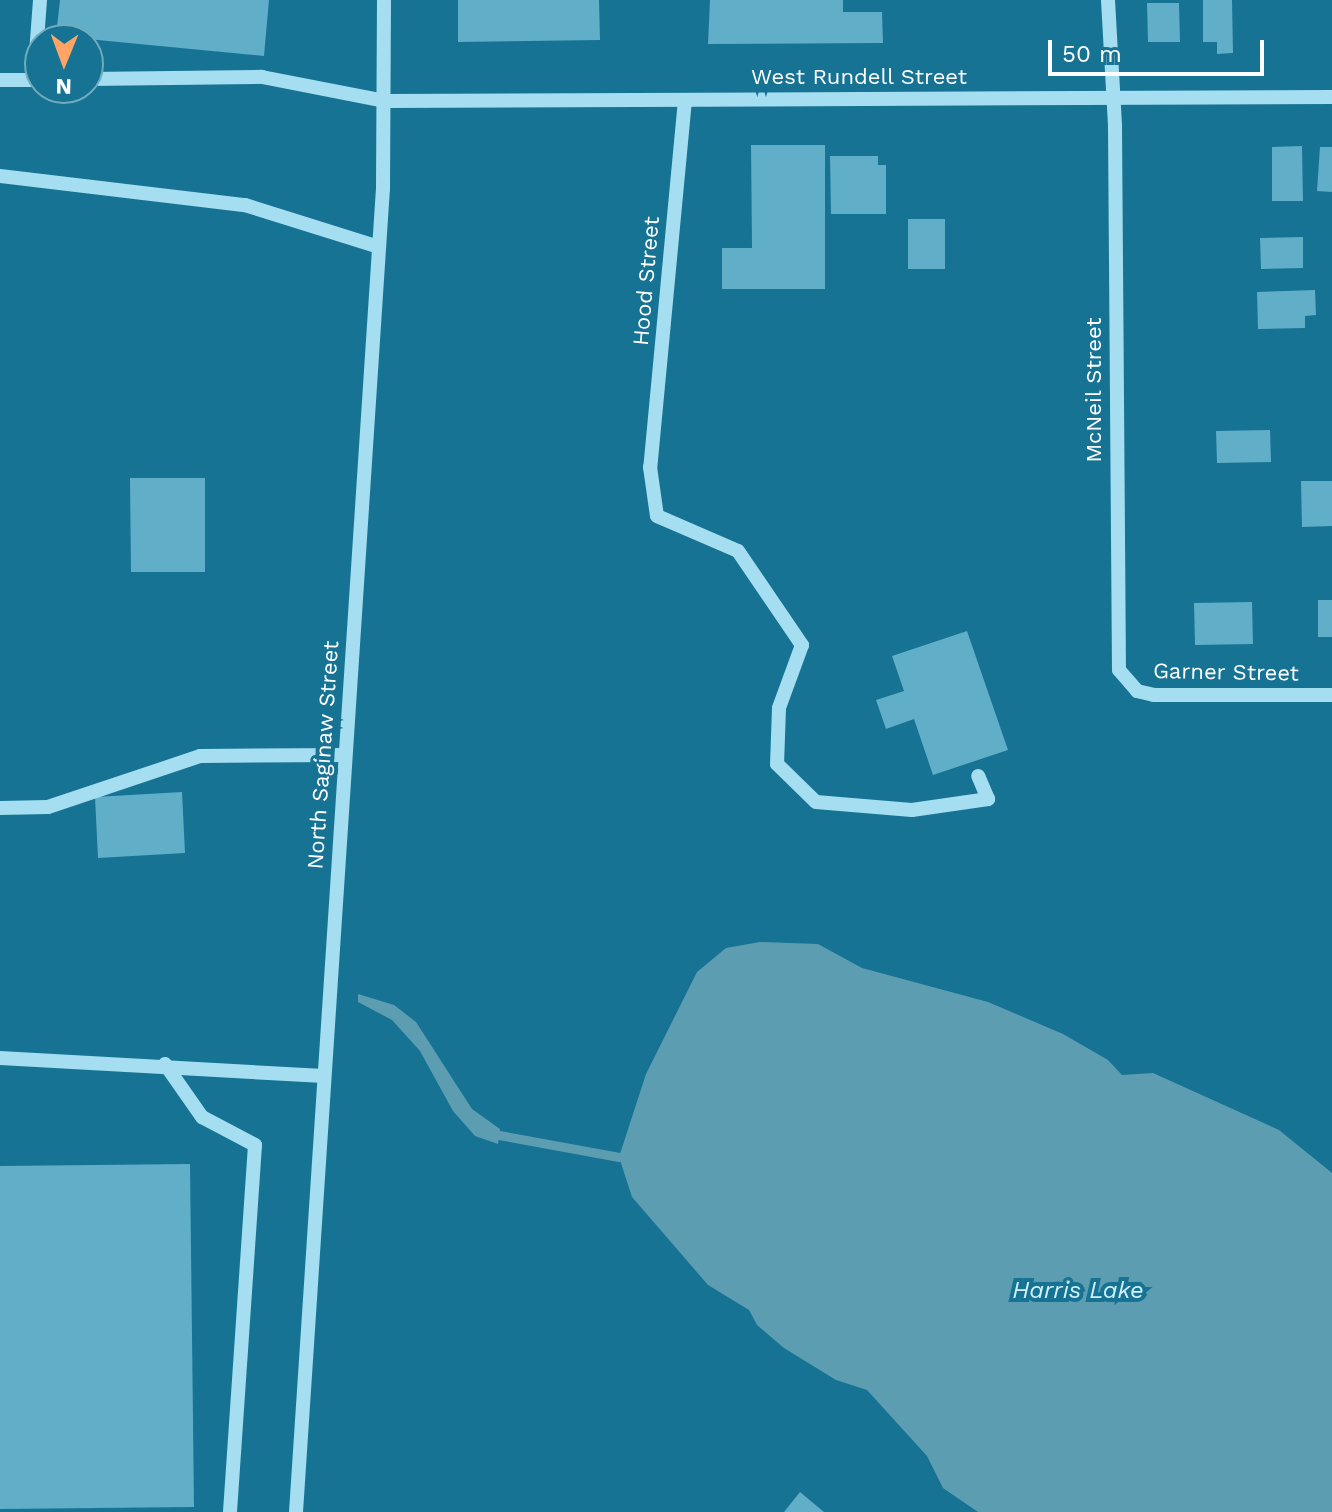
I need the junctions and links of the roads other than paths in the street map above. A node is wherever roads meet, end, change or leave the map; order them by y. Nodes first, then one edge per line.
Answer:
1 (40, 0) edge
2 (384, 0) edge
3 (1108, 0) edge
4 (39, 24) edge
5 (104, 79) edge
6 (0, 80) edge
7 (24, 80) edge
8 (1332, 97) edge
9 (1112, 98) junction
10 (685, 100) junction
11 (386, 101) junction
12 (0, 176) edge
13 (379, 247) junction
14 (1125, 680) joint
15 (1332, 695) edge
16 (345, 755) junction
17 (978, 776) dead end
18 (0, 808) edge
19 (0, 1058) edge
20 (165, 1064) junction
21 (324, 1076) junction
22 (230, 1512) edge
23 (296, 1512) edge

1 - 4 street
2 - 11 street, North Saginaw Street
3 - 9 street, McNeil Street
5 - 11 street, West Rundell Street
6 - 7 street
8 - 9 street, West Rundell Street
9 - 10 street, West Rundell Street
9 - 14 street, McNeil Street
10 - 11 street, West Rundell Street
10 - 17 street, Hood Street
11 - 13 street, North Saginaw Street
12 - 13 street
13 - 16 street, North Saginaw Street
14 - 15 street, Garner Street
16 - 18 street
16 - 21 street, North Saginaw Street
19 - 20 street
20 - 21 street
20 - 22 street
21 - 23 street, North Saginaw Street

